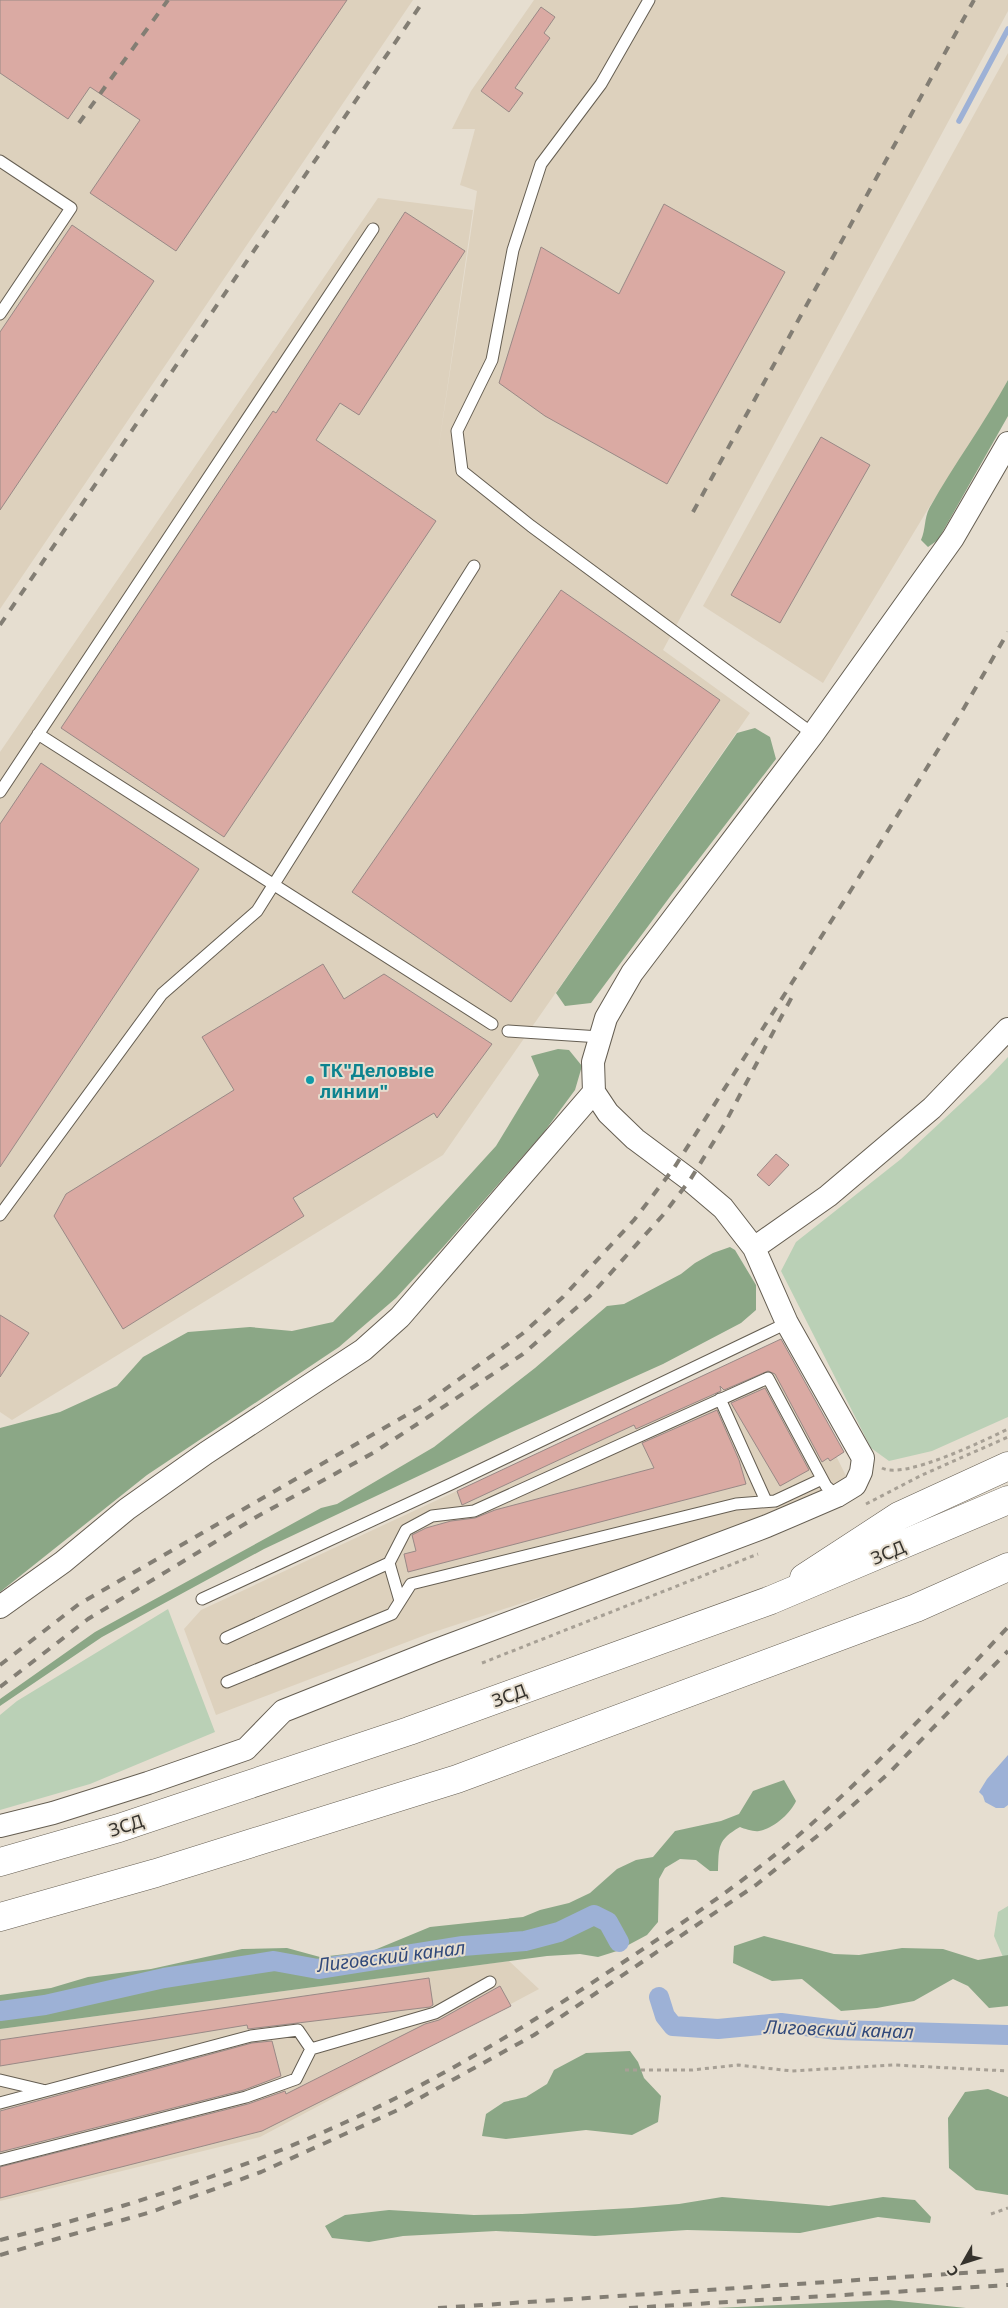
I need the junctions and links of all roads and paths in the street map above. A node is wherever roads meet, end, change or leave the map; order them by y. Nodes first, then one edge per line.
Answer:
1 (649, 0) edge
2 (0, 162) edge
3 (373, 229) dead end
4 (0, 314) edge
5 (1008, 443) edge
6 (474, 566) dead end
7 (38, 734) junction
8 (813, 734) junction
9 (0, 792) edge
10 (273, 886) junction
11 (492, 1024) dead end
12 (1008, 1029) edge
13 (508, 1031) dead end
14 (600, 1038) junction
15 (594, 1092) junction
16 (0, 1215) edge
17 (754, 1248) junction
18 (787, 1323) junction
19 (720, 1400) junction
20 (1008, 1429) edge
21 (862, 1458) junction
22 (1008, 1466) edge
23 (822, 1479) junction
24 (837, 1496) junction
25 (1008, 1500) edge
26 (766, 1501) junction
27 (389, 1563) junction
28 (1008, 1567) edge
29 (202, 1599) dead end
30 (770, 1600) junction
31 (400, 1601) junction
32 (0, 1607) edge
33 (226, 1638) dead end
34 (227, 1682) dead end
35 (0, 1826) edge
36 (0, 1862) edge
37 (0, 1917) edge
38 (490, 1982) dead end
39 (312, 2049) junction
40 (625, 2070) dead end
41 (1008, 2071) edge
42 (0, 2080) edge
43 (44, 2091) junction
44 (0, 2103) edge
45 (0, 2160) edge
46 (1008, 2208) edge
47 (991, 2214) dead end

1 - 8 lane
2 - 4 lane
3 - 7 lane
5 - 8 street
6 - 10 lane
7 - 9 lane
7 - 10 lane
8 - 14 street
10 - 11 lane
10 - 16 lane
12 - 17 street
13 - 14 lane
14 - 15 street
15 - 17 street
15 - 32 street
17 - 18 street
18 - 21 street
18 - 29 lane
19 - 23 lane
19 - 26 lane
19 - 27 lane
20 - 21 path
21 - 24 street
22 - 30 main road
23 - 24 lane
23 - 26 lane
24 - 35 street
25 - 30 main road, ЗСД
26 - 31 lane
27 - 31 lane
27 - 33 lane
28 - 37 main road
30 - 36 main road, ЗСД
31 - 34 lane
38 - 39 lane
39 - 43 lane
39 - 45 lane
40 - 41 path
42 - 43 lane
43 - 44 lane
46 - 47 path

